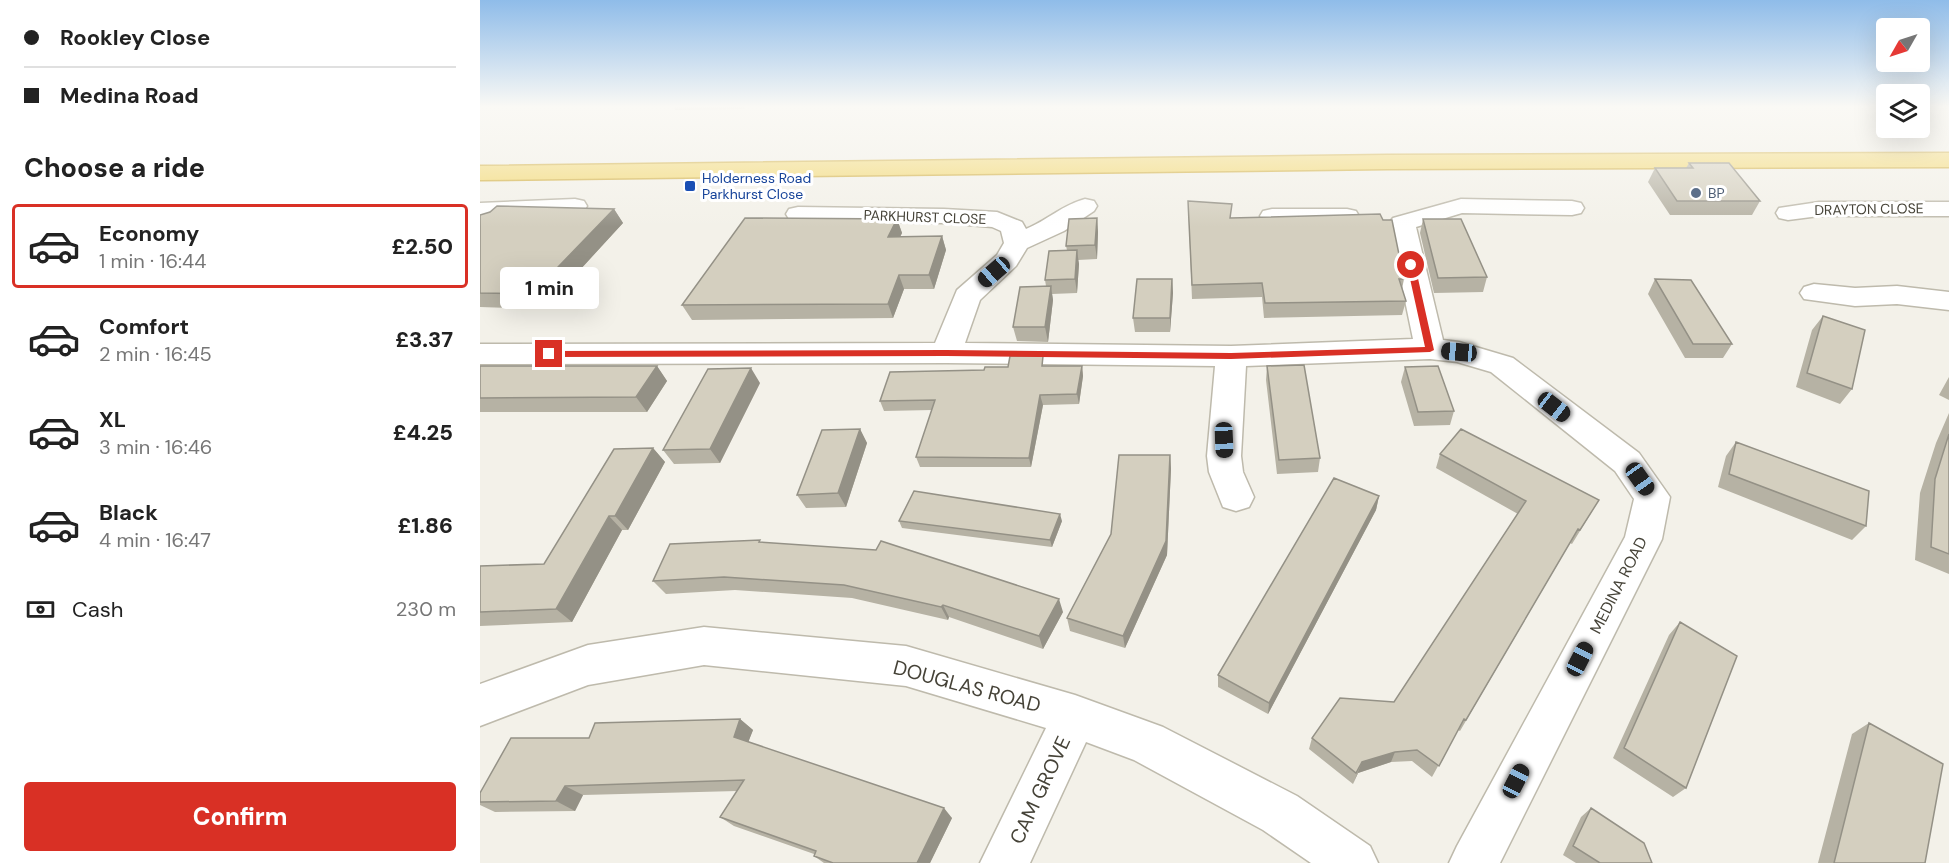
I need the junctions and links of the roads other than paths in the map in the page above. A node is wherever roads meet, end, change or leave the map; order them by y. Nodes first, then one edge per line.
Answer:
1 (1877, 146) edge
2 (795, 148) dead end
3 (1949, 160) edge
4 (480, 172) edge
5 (1085, 206) dead end
6 (575, 207) edge
7 (1572, 208) dead end
8 (1949, 209) edge
9 (480, 210) edge
10 (813, 210) dead end
11 (1788, 213) dead end
12 (1272, 216) edge
13 (1402, 223) junction
14 (1017, 243) junction
15 (1814, 293) dead end
16 (1949, 301) edge
17 (1430, 350) junction
18 (946, 353) junction
19 (480, 354) edge
20 (1231, 356) junction
21 (1236, 497) dead end
22 (480, 705) edge
23 (1074, 716) junction
24 (1005, 863) edge
25 (1353, 863) edge
26 (1474, 863) edge

1 - 2 highway
3 - 4 highway
5 - 14 street
6 - 9 street
7 - 13 street
8 - 11 street, DRAYTON CLOSE
10 - 14 street, PARKHURST CLOSE
12 - 13 street
13 - 17 street
14 - 18 street
15 - 16 street
17 - 20 street, MEDINA ROAD
17 - 26 street, MEDINA ROAD
18 - 19 street, MEDINA ROAD
18 - 20 street, MEDINA ROAD
20 - 21 street
22 - 23 street, DOUGLAS ROAD
23 - 24 street, CAM GROVE
23 - 25 street, DOUGLAS ROAD

